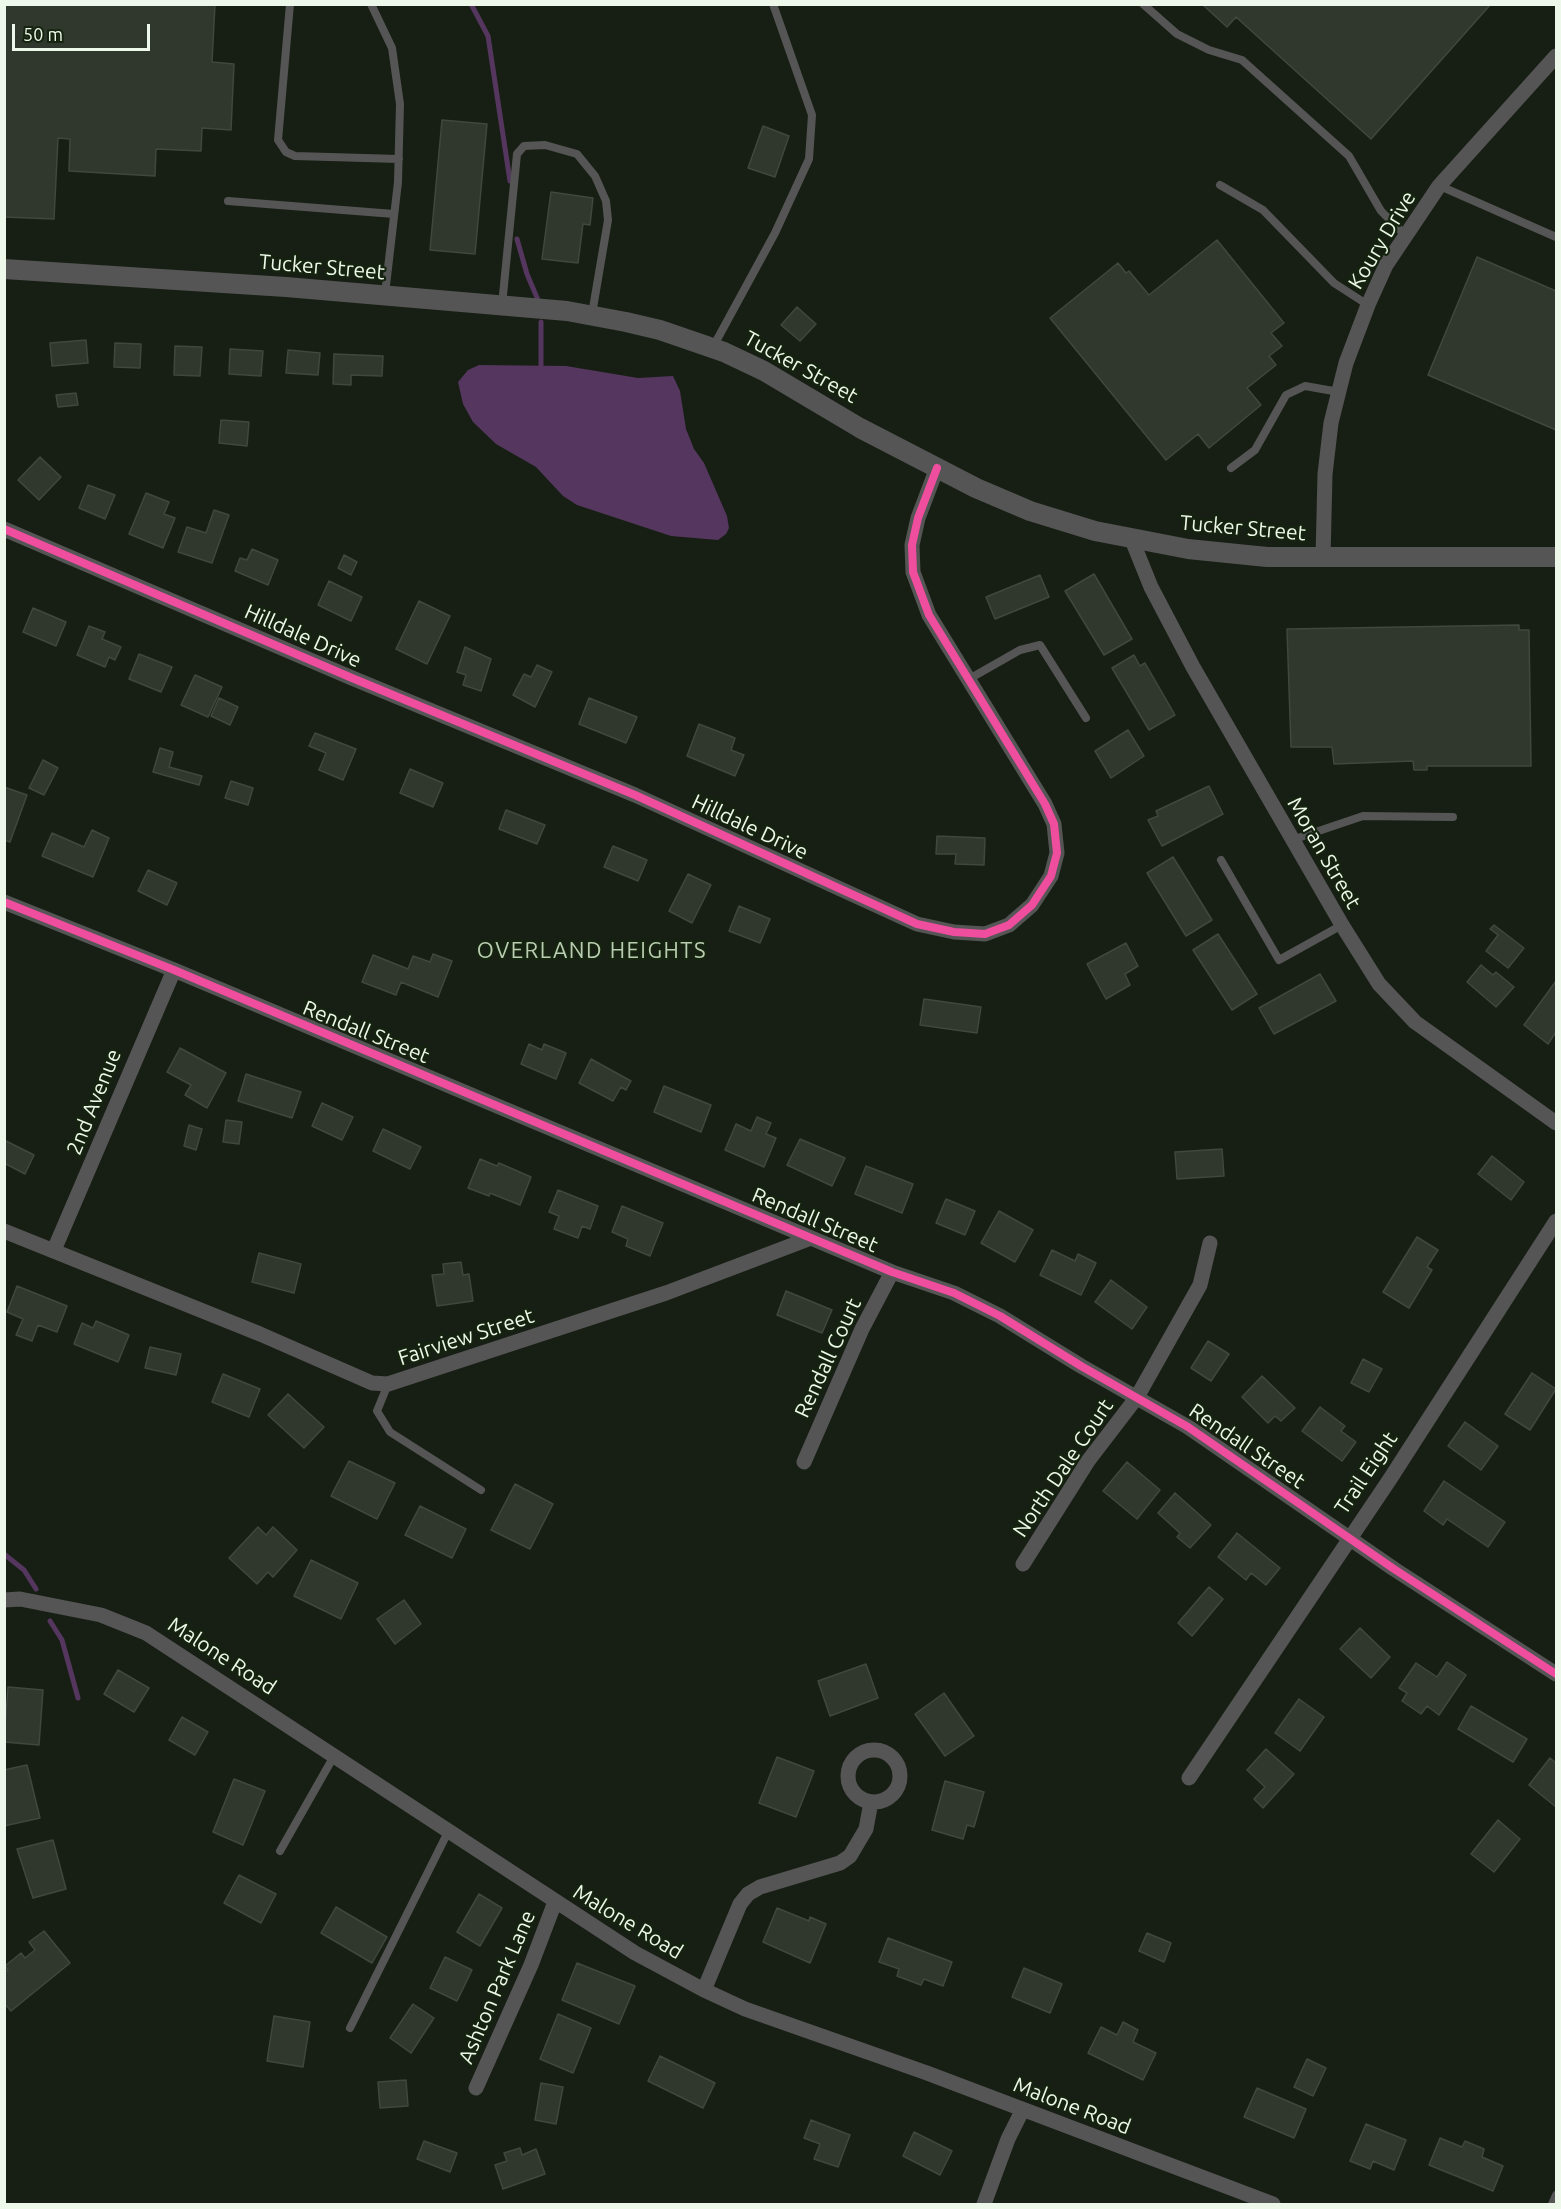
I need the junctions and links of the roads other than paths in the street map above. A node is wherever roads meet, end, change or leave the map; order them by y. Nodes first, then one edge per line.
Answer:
1 (290, 4) edge
2 (371, 4) edge
3 (772, 4) edge
4 (1143, 4) edge
5 (1557, 56) edge
6 (399, 159) junction
7 (1220, 185) dead end
8 (1439, 186) junction
9 (228, 201) dead end
10 (394, 214) junction
11 (1406, 236) junction
12 (1557, 237) edge
13 (4, 269) edge
14 (385, 296) junction
15 (1368, 304) junction
16 (502, 306) junction
17 (592, 315) junction
18 (713, 348) junction
19 (1339, 392) junction
20 (937, 468) junction
21 (1231, 468) dead end
22 (4, 530) edge
23 (1132, 540) junction
24 (1557, 557) edge
25 (1323, 558) junction
26 (969, 679) junction
27 (1086, 718) dead end
28 (1453, 818) dead end
29 (1292, 840) junction
30 (1221, 860) dead end
31 (4, 902) edge
32 (1342, 926) junction
33 (174, 970) junction
34 (1556, 1123) edge
35 (1557, 1221) edge
36 (4, 1231) edge
37 (811, 1238) junction
38 (1210, 1243) dead end
39 (54, 1250) junction
40 (892, 1272) junction
41 (388, 1384) junction
42 (1137, 1397) junction
43 (804, 1462) dead end
44 (481, 1490) dead end
45 (1348, 1538) junction
46 (1023, 1564) dead end
47 (4, 1600) edge
48 (1557, 1674) edge
49 (335, 1755) junction
50 (1189, 1778) dead end
51 (871, 1802) dead end
52 (448, 1830) junction
53 (280, 1851) dead end
54 (555, 1902) junction
55 (704, 1990) junction
56 (350, 2028) dead end
57 (476, 2088) dead end
58 (1022, 2110) junction
59 (1557, 2195) edge
60 (984, 2205) edge
61 (1273, 2205) edge
62 (1552, 2205) edge

1 - 6 lane
2 - 6 lane
3 - 18 lane
4 - 11 lane
5 - 8 street, Koury Drive
6 - 10 lane
7 - 15 lane
8 - 11 street, Koury Drive
8 - 12 lane
9 - 10 lane
10 - 14 lane
11 - 15 street, Koury Drive
13 - 14 street, Tucker Street
14 - 16 street, Tucker Street
15 - 19 street, Koury Drive
16 - 17 street, Tucker Street
16 - 17 lane
17 - 18 street, Tucker Street
18 - 20 street, Tucker Street
19 - 21 lane
19 - 25 street, Koury Drive
20 - 23 street, Tucker Street
20 - 26 street, Hilldale Drive
22 - 26 street, Hilldale Drive
23 - 25 street, Tucker Street
23 - 29 street, Moran Street
24 - 25 street, Tucker Street
26 - 27 lane
28 - 29 lane
29 - 32 street, Moran Street
30 - 32 lane
31 - 33 street, Rendall Street
32 - 34 street, Moran Street
33 - 37 street, Rendall Street
33 - 39 street, 2nd Avenue
35 - 45 street, Trail Eight
36 - 39 street, Fairview Street
37 - 40 street, Rendall Street
37 - 41 street, Fairview Street
38 - 42 street, North Dale Court
39 - 41 street, Fairview Street
40 - 42 street, Rendall Street
40 - 43 street, Rendall Court
41 - 44 lane
42 - 45 street, Rendall Street
42 - 46 street, North Dale Court
45 - 48 street, Rendall Street
45 - 50 street, Trail Eight
47 - 49 street, Malone Road
49 - 52 street, Malone Road
49 - 53 lane
51 - 55 street
52 - 54 street, Malone Road
52 - 56 lane
54 - 55 street, Malone Road
54 - 57 street, Ashton Park Lane
55 - 58 street, Malone Road
58 - 60 street
58 - 61 street, Malone Road
59 - 62 lane

